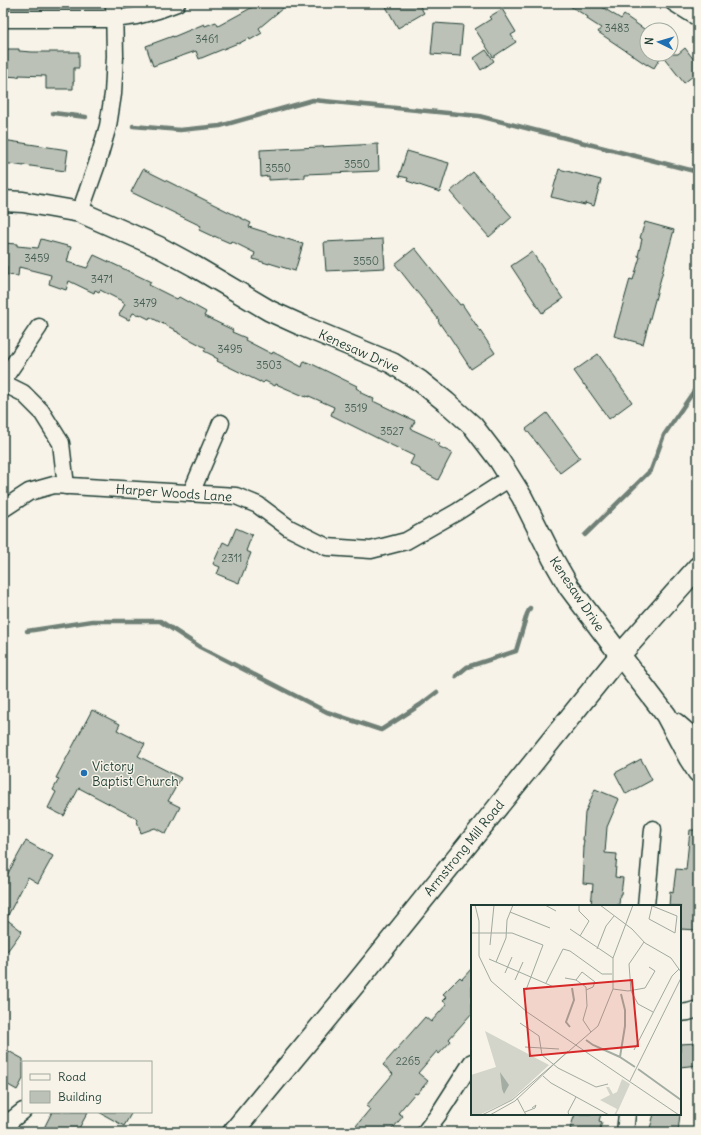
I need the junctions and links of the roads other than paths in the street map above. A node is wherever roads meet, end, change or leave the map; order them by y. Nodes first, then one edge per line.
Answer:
1 (114, 3) edge
2 (177, 3) edge
3 (674, 3) edge
4 (698, 18) edge
5 (3, 19) edge
6 (114, 19) junction
7 (3, 201) edge
8 (80, 212) junction
9 (39, 327) dead end
10 (3, 382) edge
11 (221, 423) dead end
12 (510, 478) junction
13 (66, 486) junction
14 (191, 493) junction
15 (3, 509) edge
16 (698, 567) edge
17 (620, 655) junction
18 (666, 715) junction
19 (698, 743) edge
20 (698, 772) edge
21 (653, 829) dead end
22 (646, 905) edge
23 (698, 1009) edge
24 (681, 1013) edge
25 (471, 1064) edge
26 (22, 1112) edge
27 (627, 1115) edge
28 (7, 1124) edge
29 (233, 1132) edge
30 (425, 1132) edge
31 (625, 1132) edge

1 - 6 street
2 - 6 street
3 - 4 street
5 - 6 street
6 - 8 street
7 - 8 street, Kenesaw Drive
8 - 12 street, Kenesaw Drive
9 - 10 street
10 - 13 street
11 - 14 street
12 - 14 street, Harper Woods Lane
12 - 17 street, Kenesaw Drive
13 - 14 street, Harper Woods Lane
13 - 15 street, Harper Woods Lane
16 - 17 street, Armstrong Mill Road
17 - 18 street, Kenesaw Drive
17 - 29 street, Armstrong Mill Road
18 - 19 street, Kenesaw Drive
18 - 20 street, Kenesaw Drive
21 - 22 street
23 - 24 street
25 - 30 street
26 - 28 street
27 - 31 street

